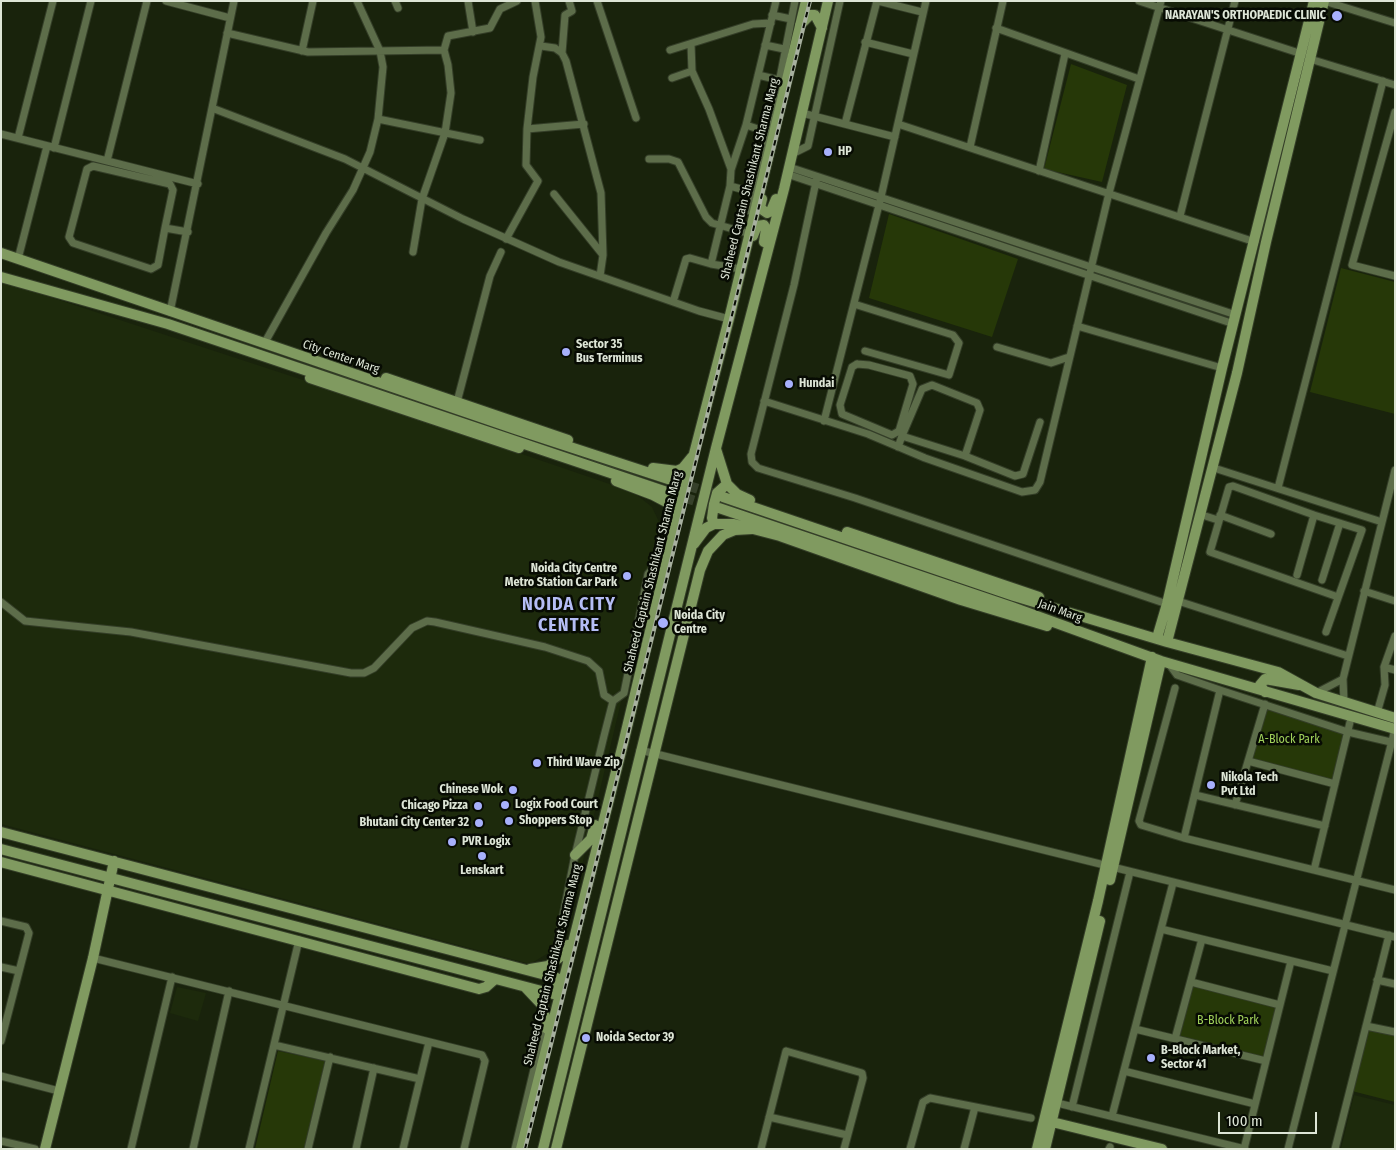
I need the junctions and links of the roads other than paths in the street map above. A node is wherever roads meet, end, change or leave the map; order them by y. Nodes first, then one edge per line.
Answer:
1 (53, 1) edge
2 (92, 1) edge
3 (147, 1) edge
4 (166, 1) edge
5 (234, 1) edge
6 (313, 1) edge
7 (357, 1) edge
8 (468, 1) edge
9 (517, 1) edge
10 (535, 1) edge
11 (569, 1) edge
12 (597, 1) edge
13 (776, 1) edge
14 (795, 1) edge
15 (806, 1) edge
16 (828, 1) edge
17 (840, 1) edge
18 (877, 1) edge
19 (926, 1) edge
20 (1003, 1) edge
21 (1139, 1) edge
22 (1235, 1) edge
23 (1314, 1) edge
24 (1324, 1) edge
25 (1160, 4) edge
26 (922, 12) junction
27 (230, 18) junction
28 (791, 18) junction
29 (772, 19) junction
30 (1395, 23) edge
31 (800, 26) junction
32 (822, 28) junction
33 (996, 28) junction
34 (1227, 30) junction
35 (473, 32) junction
36 (228, 33) junction
37 (864, 42) junction
38 (691, 44) junction
39 (765, 45) junction
40 (541, 46) junction
41 (784, 49) junction
42 (444, 50) junction
43 (670, 50) dead end
44 (302, 51) junction
45 (380, 51) junction
46 (562, 53) junction
47 (913, 54) junction
48 (1065, 54) junction
49 (1306, 56) junction
50 (692, 71) junction
51 (758, 74) junction
52 (672, 78) dead end
53 (1139, 79) junction
54 (779, 80) junction
55 (1383, 81) junction
56 (1395, 85) edge
57 (212, 108) junction
58 (1395, 112) edge
59 (802, 113) junction
60 (815, 117) junction
61 (636, 118) dead end
62 (378, 119) junction
63 (584, 124) junction
64 (746, 124) junction
65 (845, 124) junction
66 (898, 124) junction
67 (527, 128) junction
68 (767, 132) junction
69 (445, 133) junction
70 (1, 134) edge
71 (895, 136) junction
72 (18, 138) junction
73 (480, 140) dead end
74 (50, 147) junction
75 (970, 147) junction
76 (792, 154) junction
77 (648, 159) dead end
78 (107, 161) junction
79 (364, 168) junction
80 (731, 170) junction
81 (1039, 170) junction
82 (788, 171) junction
83 (817, 177) junction
84 (198, 184) junction
85 (815, 185) junction
86 (730, 186) junction
87 (762, 186) junction
88 (784, 189) junction
89 (752, 192) junction
90 (1109, 193) junction
91 (554, 194) dead end
92 (881, 197) junction
93 (422, 199) junction
94 (878, 206) junction
95 (755, 213) junction
96 (1180, 216) junction
97 (721, 226) junction
98 (165, 228) junction
99 (188, 232) junction
100 (750, 234) junction
101 (506, 239) junction
102 (1255, 242) junction
103 (413, 252) dead end
104 (501, 252) dead end
105 (3, 254) edge
106 (603, 255) junction
107 (18, 259) junction
108 (711, 264) junction
109 (1092, 266) junction
110 (742, 267) junction
111 (762, 272) junction
112 (1089, 274) junction
113 (600, 276) junction
114 (1395, 276) edge
115 (1, 277) edge
116 (673, 302) junction
117 (854, 304) junction
118 (170, 312) junction
119 (729, 319) junction
120 (1235, 319) junction
121 (1248, 321) junction
122 (1077, 326) junction
123 (264, 344) junction
124 (997, 347) dead end
125 (865, 351) dead end
126 (873, 354) junction
127 (298, 355) junction
128 (1069, 357) junction
129 (869, 365) junction
130 (292, 366) junction
131 (1222, 368) junction
132 (764, 401) junction
133 (457, 402) junction
134 (824, 421) junction
135 (1040, 422) dead end
136 (902, 436) junction
137 (898, 446) junction
138 (716, 448) junction
139 (695, 455) junction
140 (965, 456) junction
141 (683, 468) junction
142 (1214, 468) junction
143 (1395, 470) edge
144 (674, 481) tunnel mouth
145 (727, 484) junction
146 (1278, 488) junction
147 (670, 493) tunnel mouth
148 (723, 497) tunnel mouth
149 (672, 506) junction
150 (719, 508) tunnel mouth
151 (1202, 515) junction
152 (1314, 515) junction
153 (1219, 518) junction
154 (1382, 522) junction
155 (1340, 523) junction
156 (714, 524) junction
157 (675, 527) junction
158 (752, 529) junction
159 (1271, 534) dead end
160 (670, 548) junction
161 (690, 549) junction
162 (1297, 575) dead end
163 (1322, 580) dead end
164 (1364, 591) junction
165 (1338, 597) junction
166 (1178, 601) junction
167 (1395, 601) edge
168 (1, 602) edge
169 (1167, 604) junction
170 (1083, 617) junction
171 (1068, 628) junction
172 (1326, 632) dead end
173 (1395, 636) edge
174 (1162, 640) junction
175 (1348, 656) junction
176 (1161, 661) junction
177 (1384, 667) junction
178 (1395, 670) edge
179 (1342, 679) junction
180 (1300, 684) junction
181 (1175, 688) dead end
182 (1220, 690) junction
183 (1265, 692) junction
184 (1316, 693) junction
185 (613, 701) junction
186 (1344, 702) junction
187 (1265, 704) junction
188 (1378, 713) junction
189 (1351, 718) junction
190 (1395, 718) edge
191 (1395, 729) edge
192 (1348, 732) junction
193 (1393, 742) edge
194 (640, 750) junction
195 (655, 754) junction
196 (1248, 762) junction
197 (1335, 784) junction
198 (612, 786) junction
199 (1194, 795) junction
200 (1235, 805) junction
201 (1325, 826) junction
202 (1, 832) edge
203 (1184, 838) junction
204 (1, 849) edge
205 (575, 855) junction
206 (114, 861) junction
207 (1, 862) edge
208 (1109, 867) junction
209 (1314, 870) junction
210 (1130, 872) junction
211 (110, 878) junction
212 (1355, 881) junction
213 (1173, 883) junction
214 (108, 889) junction
215 (1395, 890) edge
216 (1, 921) edge
217 (1344, 925) junction
218 (1161, 929) junction
219 (574, 933) junction
220 (1392, 936) edge
221 (1202, 939) junction
222 (299, 940) junction
223 (93, 958) junction
224 (1291, 961) junction
225 (554, 962) junction
226 (1, 966) edge
227 (527, 970) junction
228 (19, 971) junction
229 (1333, 971) junction
230 (172, 977) junction
231 (495, 979) junction
232 (1378, 980) junction
233 (1190, 982) junction
234 (1395, 984) edge
235 (523, 986) junction
236 (229, 991) junction
237 (1, 1004) edge
238 (284, 1005) junction
239 (10, 1006) junction
240 (1280, 1006) junction
241 (546, 1018) junction
242 (1366, 1026) junction
243 (1135, 1030) junction
244 (1395, 1032) edge
245 (548, 1038) junction
246 (1176, 1039) junction
247 (1, 1041) edge
248 (429, 1042) junction
249 (274, 1045) junction
250 (330, 1057) junction
251 (1266, 1061) junction
252 (374, 1068) junction
253 (1124, 1071) junction
254 (1, 1076) edge
255 (420, 1079) junction
256 (59, 1091) junction
257 (1053, 1102) junction
258 (1256, 1104) junction
259 (1072, 1106) junction
260 (974, 1107) junction
261 (1112, 1116) junction
262 (770, 1117) junction
263 (1031, 1118) dead end
264 (1048, 1122) junction
265 (848, 1135) junction
266 (1, 1140) edge
267 (35, 1149) edge
268 (44, 1149) edge
269 (131, 1149) edge
270 (193, 1149) edge
271 (249, 1149) edge
272 (308, 1149) edge
273 (356, 1149) edge
274 (403, 1149) edge
275 (464, 1149) edge
276 (515, 1149) edge
277 (521, 1149) edge
278 (543, 1149) edge
279 (556, 1149) edge
280 (761, 1149) edge
281 (844, 1149) edge
282 (910, 1149) edge
283 (964, 1149) edge
284 (1037, 1149) edge
285 (1045, 1149) edge
286 (1162, 1149) edge
287 (1244, 1149) edge
288 (1288, 1149) edge
289 (1336, 1149) edge

1 - 72 street
2 - 74 street
3 - 78 street
4 - 27 street
5 - 27 street
6 - 44 street
7 - 45 street
8 - 35 street
9 - 35 street
10 - 40 street
11 - 46 street
12 - 61 street
13 - 29 street
14 - 28 street
15 - 31 street, Shaheed Captain Shashikant Sharma Marg
16 - 32 street
17 - 60 street
18 - 26 street
18 - 37 street
19 - 26 street
20 - 33 street
21 - 25 street
22 - 34 street
23 - 49 street
24 - 30 street
24 - 49 street
25 - 34 street
25 - 53 street
26 - 47 street
27 - 36 street
28 - 29 street
28 - 41 street
29 - 38 street
29 - 39 street
31 - 32 street
31 - 87 street, Shaheed Captain Shashikant Sharma Marg
32 - 59 street
33 - 48 street
33 - 75 street
34 - 49 street
34 - 96 street
35 - 42 street
36 - 44 street
36 - 57 street
37 - 47 street
37 - 65 street
38 - 43 street
38 - 50 street
39 - 41 street
39 - 51 street
40 - 46 street
40 - 67 street
41 - 54 street
42 - 45 street
42 - 69 street
44 - 45 street
45 - 62 street
46 - 63 street
47 - 66 street
48 - 53 street
48 - 81 street
49 - 55 street
49 - 102 street
49 - 121 street
50 - 52 street
50 - 80 street
51 - 54 street
51 - 64 street
53 - 90 street
54 - 68 street
55 - 56 street
55 - 146 street
57 - 79 street
57 - 84 street
58 - 114 street
59 - 60 street
59 - 76 street
60 - 65 street
60 - 76 street
62 - 69 street
62 - 79 street
63 - 67 street
63 - 106 street
64 - 68 street
64 - 80 street
65 - 71 street
66 - 71 street
66 - 75 street
67 - 101 street
68 - 89 street
69 - 73 street
69 - 93 street
70 - 72 street
71 - 92 street
72 - 74 street
74 - 78 street
74 - 107 street
75 - 81 street
76 - 82 street
77 - 97 street
78 - 84 street
79 - 93 street
79 - 123 street
80 - 86 street
81 - 90 street
82 - 83 street
82 - 85 street
82 - 88 street
83 - 85 street
83 - 92 street
84 - 99 street
85 - 94 street
85 - 132 street
86 - 89 street
86 - 97 street
87 - 88 street
87 - 95 street, Shaheed Captain Shashikant Sharma Marg
88 - 111 street
89 - 95 street
90 - 96 street
90 - 109 street
91 - 106 street
92 - 94 street
92 - 109 street
93 - 101 street
93 - 103 street
94 - 112 street
94 - 117 street
95 - 100 street, Shaheed Captain Shashikant Sharma Marg
96 - 102 street
97 - 100 street
97 - 108 street
98 - 98 street
98 - 99 street
99 - 118 street
100 - 110 street, Shaheed Captain Shashikant Sharma Marg
101 - 113 street
102 - 120 street
104 - 133 street
105 - 107 street, City Center Marg
106 - 113 street
107 - 118 street, City Center Marg
108 - 110 street
108 - 116 street
109 - 112 street
109 - 120 street
110 - 111 street
110 - 119 street, Shaheed Captain Shashikant Sharma Marg
111 - 138 street
112 - 120 street
112 - 122 street
113 - 116 street
115 - 130 street, City Center Marg
116 - 119 street
117 - 126 street
117 - 134 street
118 - 123 street, City Center Marg
119 - 139 street, Shaheed Captain Shashikant Sharma Marg
120 - 121 street
120 - 131 street
121 - 142 street
122 - 128 street
122 - 131 street
123 - 127 street, City Center Marg
124 - 128 street
125 - 126 street
126 - 129 street
127 - 133 street
127 - 144 street, City Center Marg
128 - 137 street
129 - 129 street
130 - 147 street, City Center Marg
130 - 149 street
131 - 169 street
132 - 134 street
132 - 169 street
133 - 141 street
134 - 137 street
135 - 140 street
136 - 137 street
136 - 140 street
136 - 140 street
138 - 145 street
138 - 161 street
139 - 141 street
139 - 157 street, Shaheed Captain Shashikant Sharma Marg
141 - 149 street
142 - 146 street
142 - 151 street
143 - 154 street
145 - 156 street
145 - 170 street
146 - 154 street
148 - 170 street, Jain Marg
149 - 157 street
150 - 171 street, Jain Marg
151 - 153 street
151 - 166 street
152 - 153 street
152 - 155 street
152 - 162 street
153 - 159 street
153 - 165 street
154 - 164 street
155 - 163 street
155 - 165 street
156 - 158 street
156 - 161 street
157 - 160 street, Shaheed Captain Shashikant Sharma Marg
158 - 171 street
158 - 195 street
160 - 185 street
160 - 198 street, Shaheed Captain Shashikant Sharma Marg
161 - 194 street
164 - 167 street
164 - 175 street
165 - 172 street
166 - 174 street
166 - 175 street
168 - 185 street
169 - 174 street
170 - 174 street, Jain Marg
171 - 176 street, Jain Marg
173 - 177 street
174 - 180 street, Jain Marg
175 - 179 street
176 - 182 street
176 - 183 street, Jain Marg
176 - 208 street
177 - 178 street
177 - 188 street
179 - 184 street
179 - 186 street
180 - 183 street
180 - 184 street, Jain Marg
181 - 203 street
182 - 187 street
182 - 199 street
183 - 189 street, Jain Marg
184 - 186 street, Jain Marg
185 - 205 street
186 - 188 street, Jain Marg
187 - 192 street
187 - 196 street
188 - 190 street, Jain Marg
189 - 191 street, Jain Marg
189 - 192 street
191 - 193 street
192 - 193 street
192 - 197 street
193 - 212 street
194 - 195 street
194 - 278 street
195 - 208 street
195 - 279 street
196 - 197 street
196 - 200 street
197 - 201 street
198 - 205 street
198 - 219 street, Shaheed Captain Shashikant Sharma Marg
199 - 200 street
199 - 203 street
200 - 201 street
201 - 209 street
202 - 206 street
203 - 209 street
204 - 211 street
205 - 225 street
206 - 211 street
206 - 227 street
207 - 214 street
208 - 210 street
208 - 257 street
209 - 212 street
210 - 213 street
210 - 259 street
211 - 214 street
211 - 231 street
212 - 215 street
212 - 217 street
213 - 217 street
213 - 218 street
214 - 222 street
214 - 223 street
216 - 228 street
217 - 220 street
217 - 229 street
218 - 221 street
218 - 243 street
219 - 225 street
219 - 245 street, Shaheed Captain Shashikant Sharma Marg
220 - 232 street
221 - 224 street
221 - 233 street
222 - 231 street
222 - 238 street
223 - 230 street
223 - 256 street
224 - 229 street
224 - 240 street
225 - 227 street
226 - 228 street
227 - 235 street
228 - 239 street
229 - 288 street
230 - 236 street
230 - 269 street
231 - 235 street
232 - 234 street
232 - 242 street
233 - 240 street
233 - 246 street
235 - 241 street
236 - 238 street
236 - 270 street
237 - 239 street
238 - 248 street
238 - 249 street
239 - 247 street
240 - 251 street
241 - 245 street
241 - 276 street
242 - 244 street
242 - 289 street
243 - 246 street
243 - 253 street
245 - 277 street, Shaheed Captain Shashikant Sharma Marg
246 - 251 street
248 - 255 street
248 - 275 street
249 - 250 street
249 - 271 street
250 - 252 street
250 - 272 street
251 - 258 street
252 - 255 street
252 - 273 street
253 - 258 street
253 - 261 street
254 - 256 street
255 - 274 street
256 - 268 street
257 - 259 street
257 - 264 street
258 - 287 street
259 - 261 street
260 - 263 street
260 - 282 street
260 - 283 street
261 - 287 street
262 - 265 street
262 - 265 street
262 - 280 street
264 - 284 street
264 - 285 street
264 - 286 street
265 - 281 street
266 - 267 street

